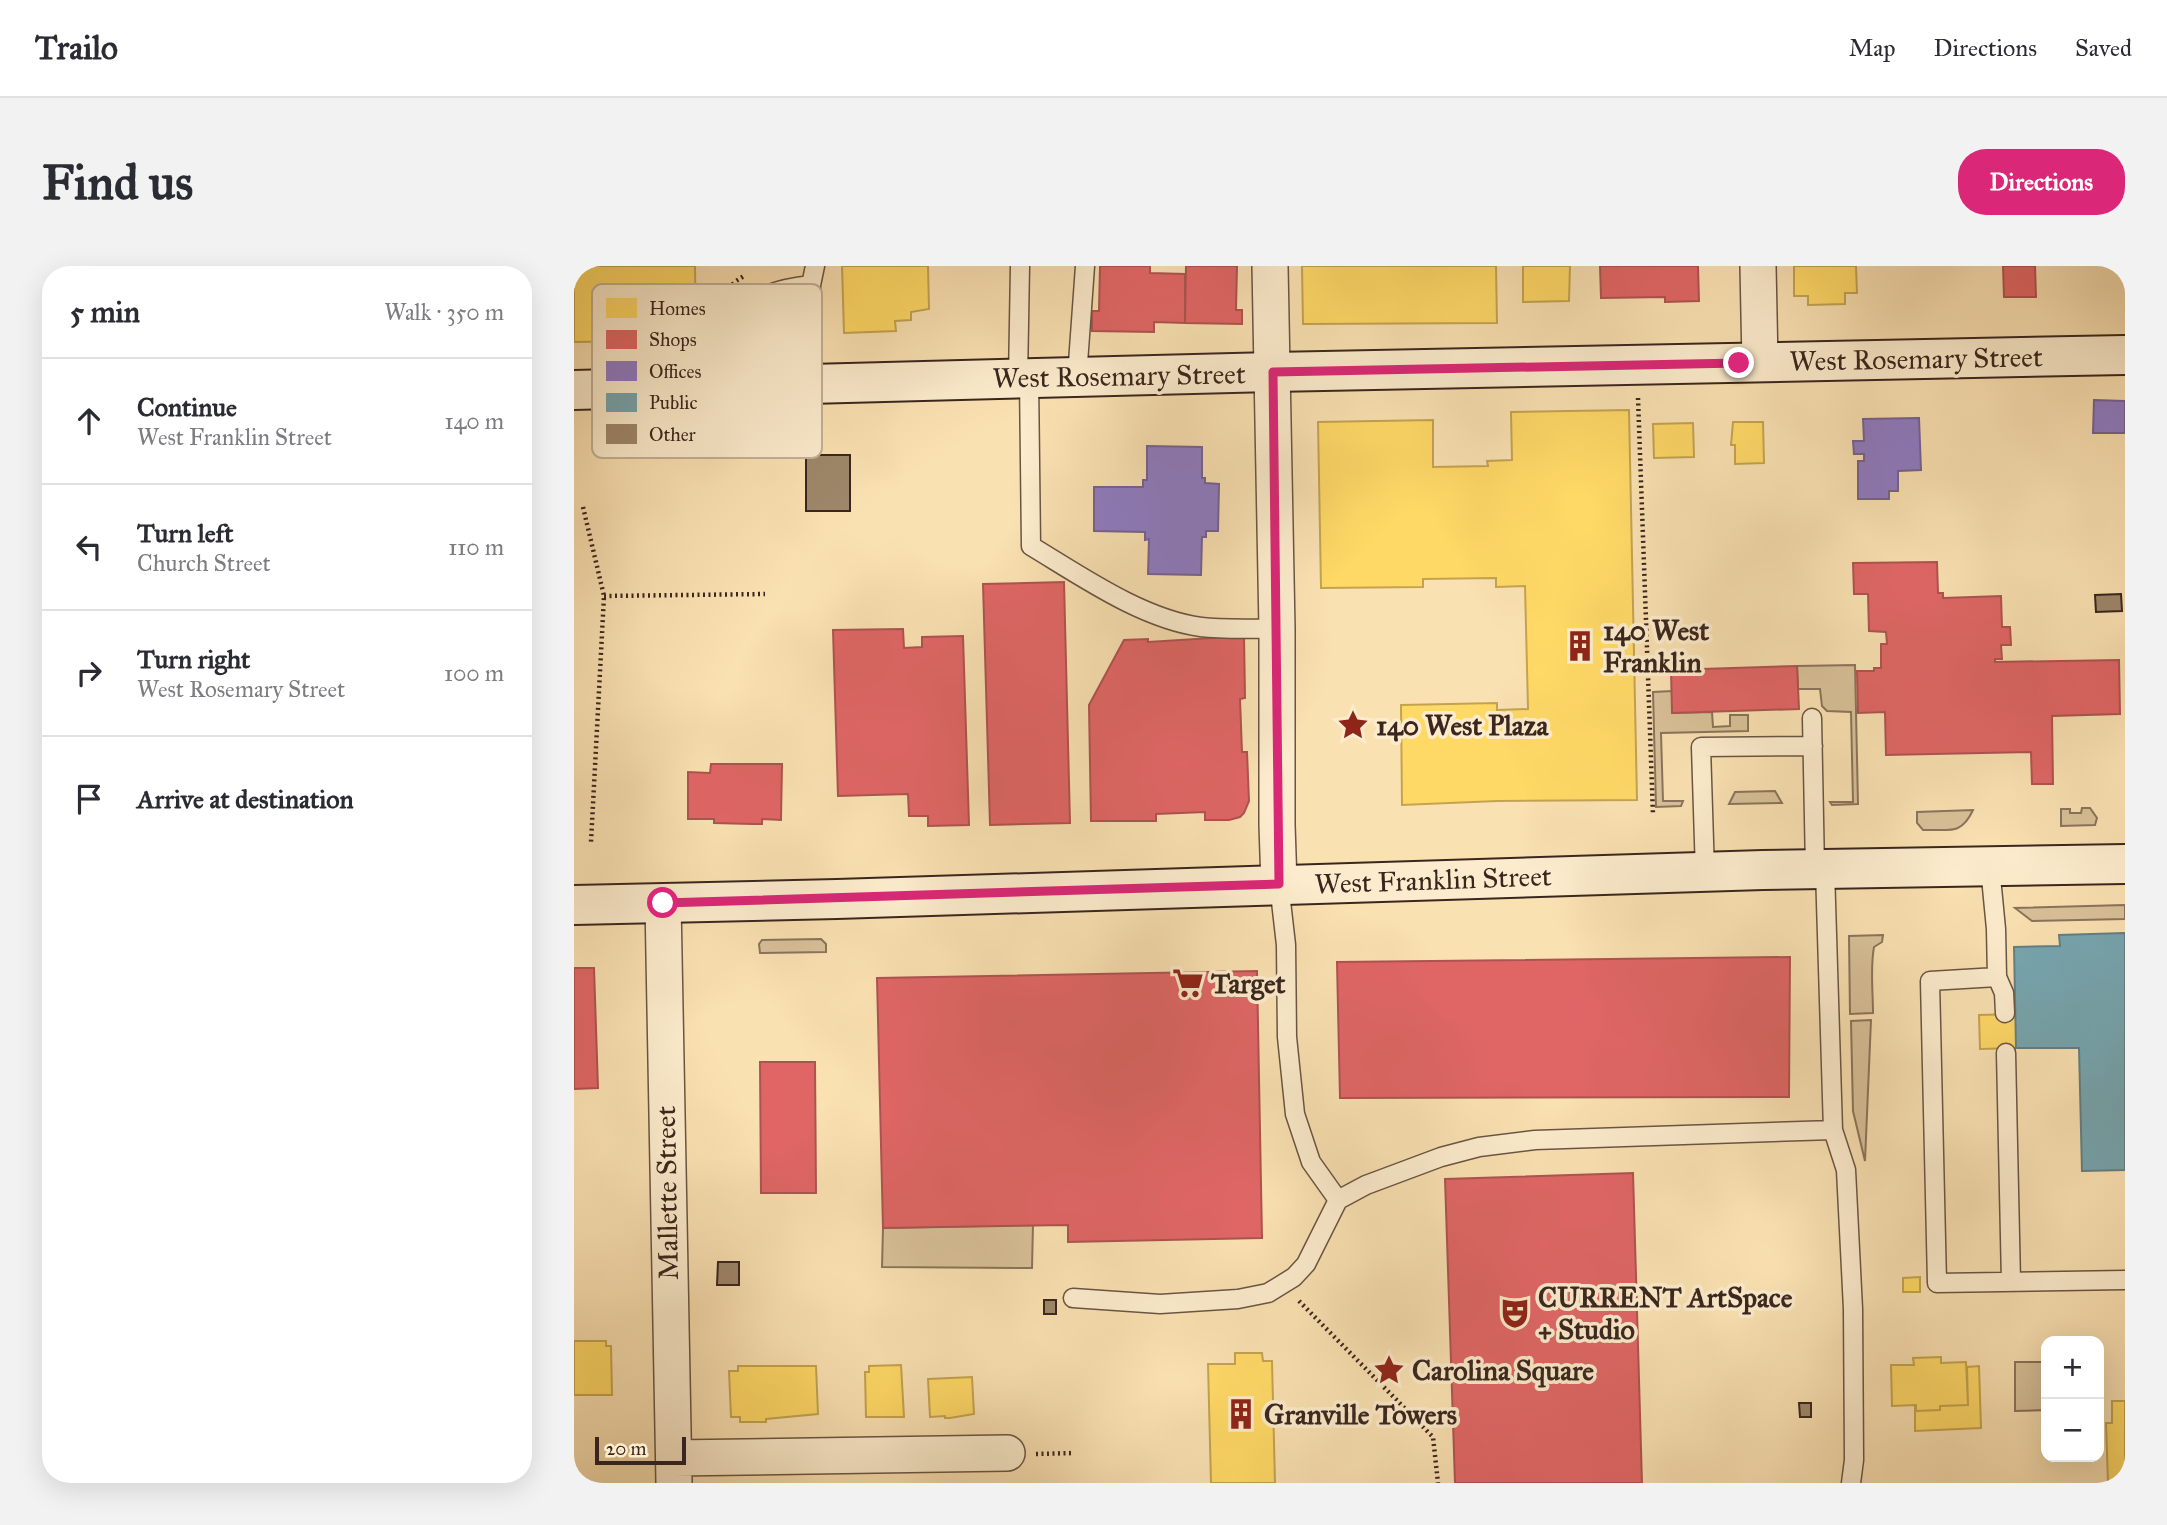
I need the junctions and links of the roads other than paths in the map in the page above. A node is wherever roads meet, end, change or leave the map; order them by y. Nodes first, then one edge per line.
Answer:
1 (815, 266) edge
2 (1020, 266) edge
3 (1084, 266) edge
4 (1270, 266) edge
5 (1758, 266) edge
6 (811, 284) edge
7 (2125, 355) edge
8 (1760, 363) junction
9 (1273, 372) junction
10 (1077, 377) junction
11 (1024, 378) junction
12 (822, 384) edge
13 (574, 390) edge
14 (592, 390) edge
15 (1278, 629) junction
16 (1812, 718) dead end
17 (1813, 746) junction
18 (2125, 863) edge
19 (1990, 867) junction
20 (1820, 869) junction
21 (1705, 873) junction
22 (1279, 884) junction
23 (663, 903) junction
24 (574, 905) edge
25 (1997, 976) junction
26 (2005, 1013) dead end
27 (2006, 1053) dead end
28 (1833, 1130) junction
29 (1338, 1200) junction
30 (2125, 1280) edge
31 (2011, 1282) junction
32 (1073, 1298) dead end
33 (1007, 1453) dead end
34 (674, 1471) edge
35 (1851, 1483) edge

1 - 6 lane
2 - 11 lane
3 - 10 lane
4 - 9 street
5 - 8 street
7 - 8 street, West Rosemary Street
8 - 9 street, West Rosemary Street
9 - 10 street, West Rosemary Street
9 - 15 street
10 - 11 street, West Rosemary Street
11 - 12 street, West Rosemary Street
11 - 15 lane
13 - 14 street, West Rosemary Street
15 - 22 street
16 - 17 lane
17 - 20 lane
17 - 21 lane
18 - 19 street, West Franklin Street
19 - 20 street, West Franklin Street
19 - 25 lane
20 - 21 street, West Franklin Street
20 - 28 lane
21 - 22 street, West Franklin Street
22 - 23 street, West Franklin Street
22 - 29 lane
23 - 24 street, West Franklin Street
23 - 34 street, Mallette Street
25 - 26 lane
25 - 31 lane
27 - 31 lane
28 - 29 lane
28 - 35 lane
29 - 32 lane
30 - 31 lane
33 - 34 street

